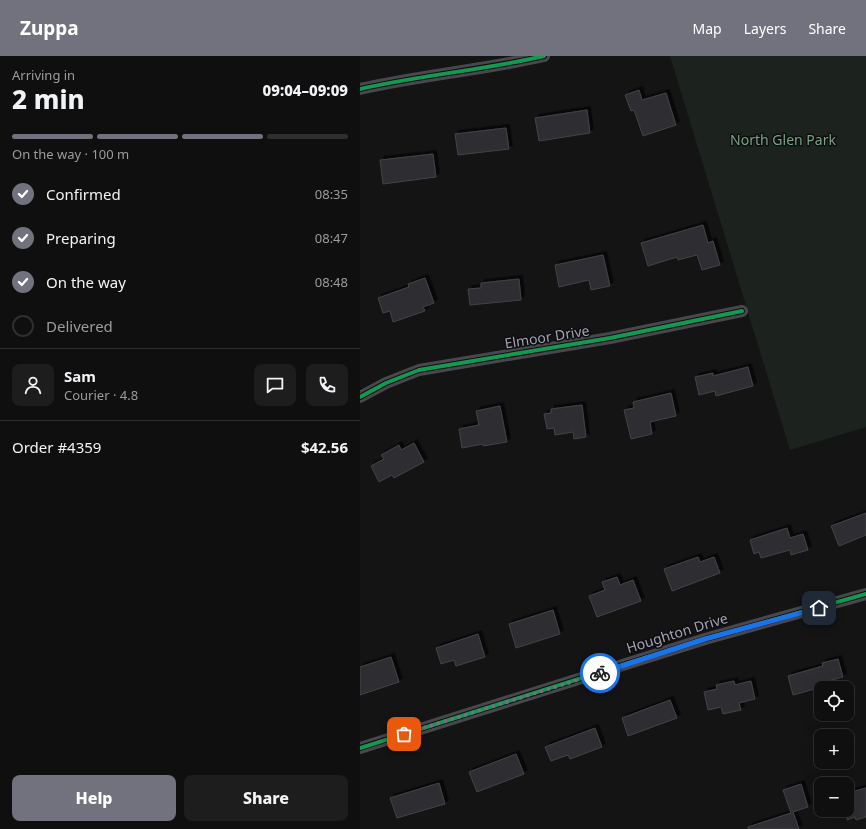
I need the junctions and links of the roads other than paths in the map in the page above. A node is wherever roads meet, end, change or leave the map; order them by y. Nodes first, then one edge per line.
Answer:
1 (544, 56) edge
2 (360, 89) edge
3 (742, 311) dead end
4 (360, 397) edge
5 (866, 594) edge
6 (360, 748) edge

1 - 2 street
3 - 4 street, Elmoor Drive
5 - 6 street, Houghton Drive

